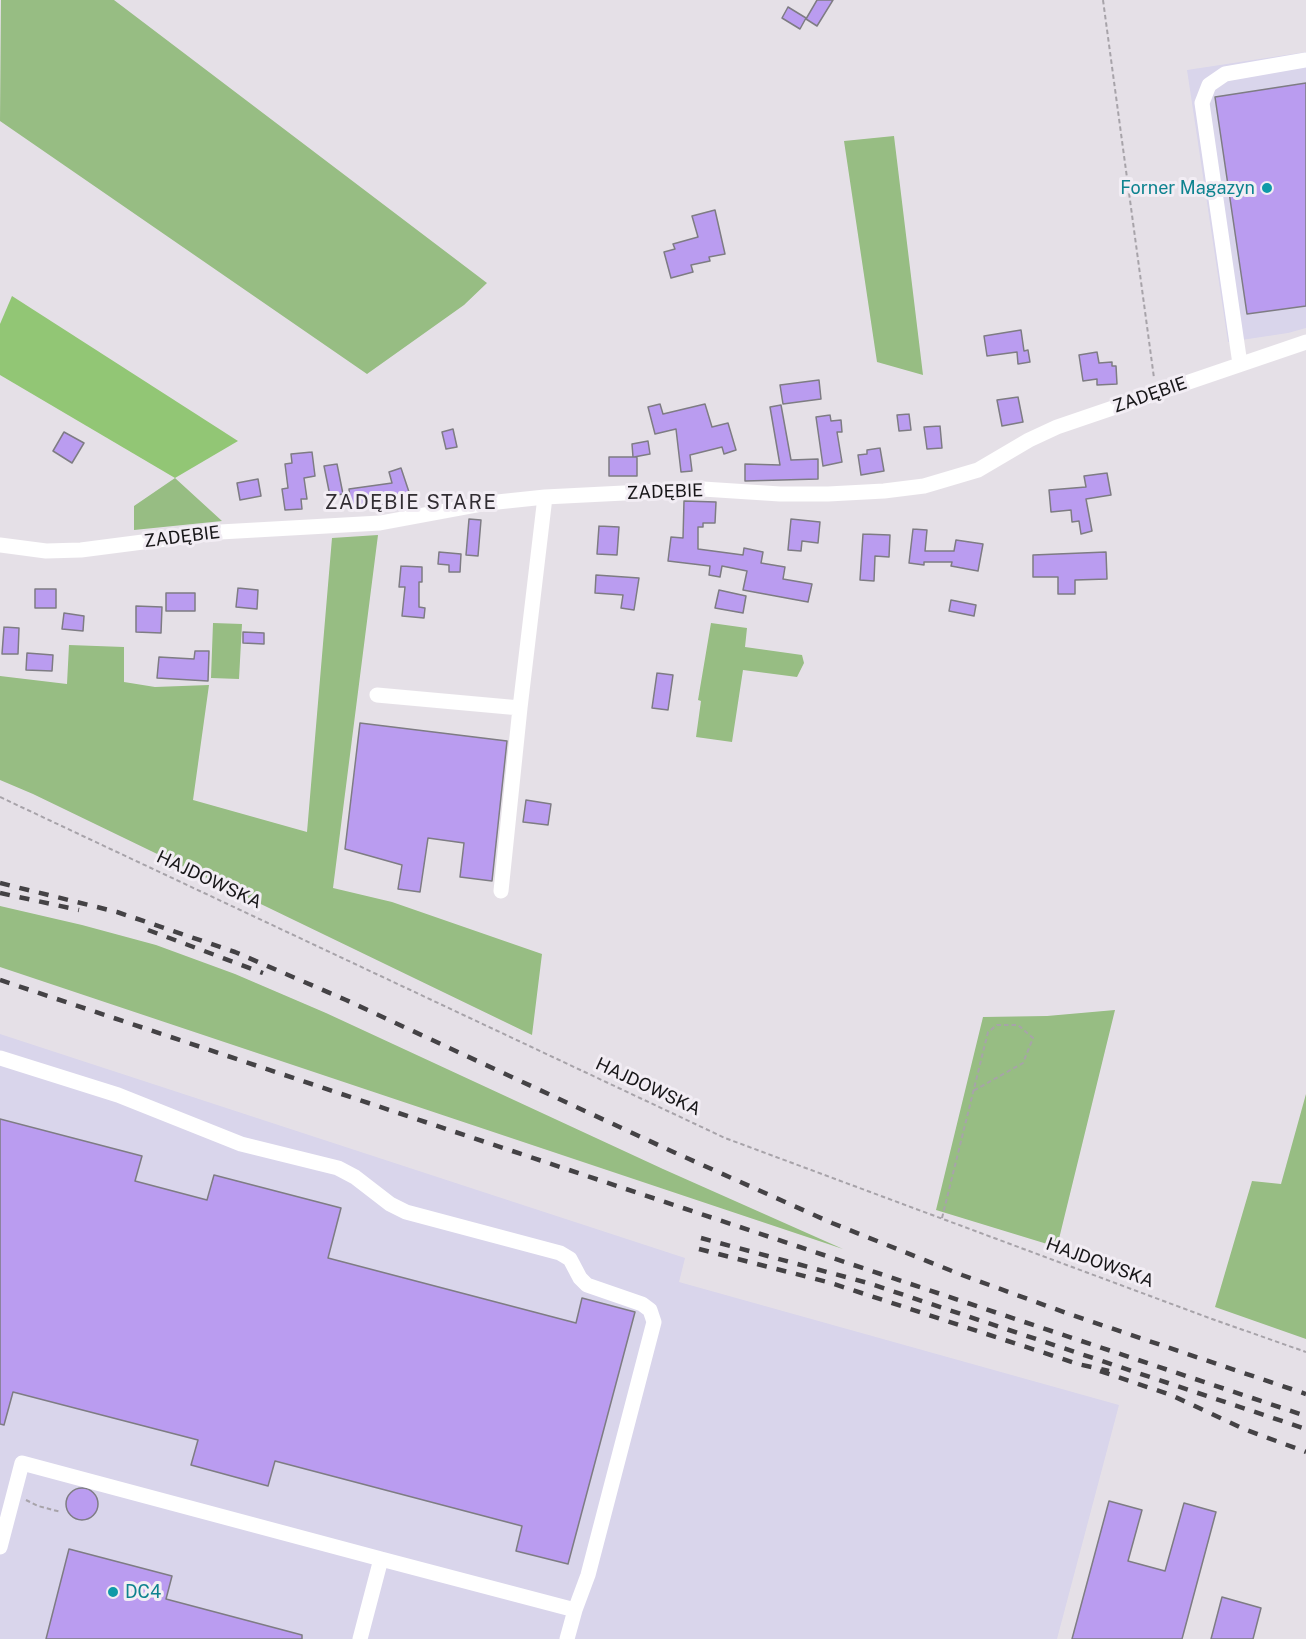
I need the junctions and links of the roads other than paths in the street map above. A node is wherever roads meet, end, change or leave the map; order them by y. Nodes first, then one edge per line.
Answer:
1 (1306, 60) edge
2 (1306, 342) edge
3 (1240, 364) junction
4 (545, 497) junction
5 (0, 545) edge
6 (377, 695) dead end
7 (520, 708) junction
8 (501, 891) dead end
9 (0, 1058) edge
10 (0, 1547) edge
11 (381, 1558) junction
12 (575, 1610) junction
13 (360, 1639) edge
14 (567, 1639) edge

1 - 3 street
2 - 3 street, ZADĘBIE
3 - 4 street, ZADĘBIE
4 - 5 street, ZADĘBIE
4 - 7 street
6 - 7 street
7 - 8 street
9 - 12 street
10 - 11 street
11 - 12 street
11 - 13 street
12 - 14 street

